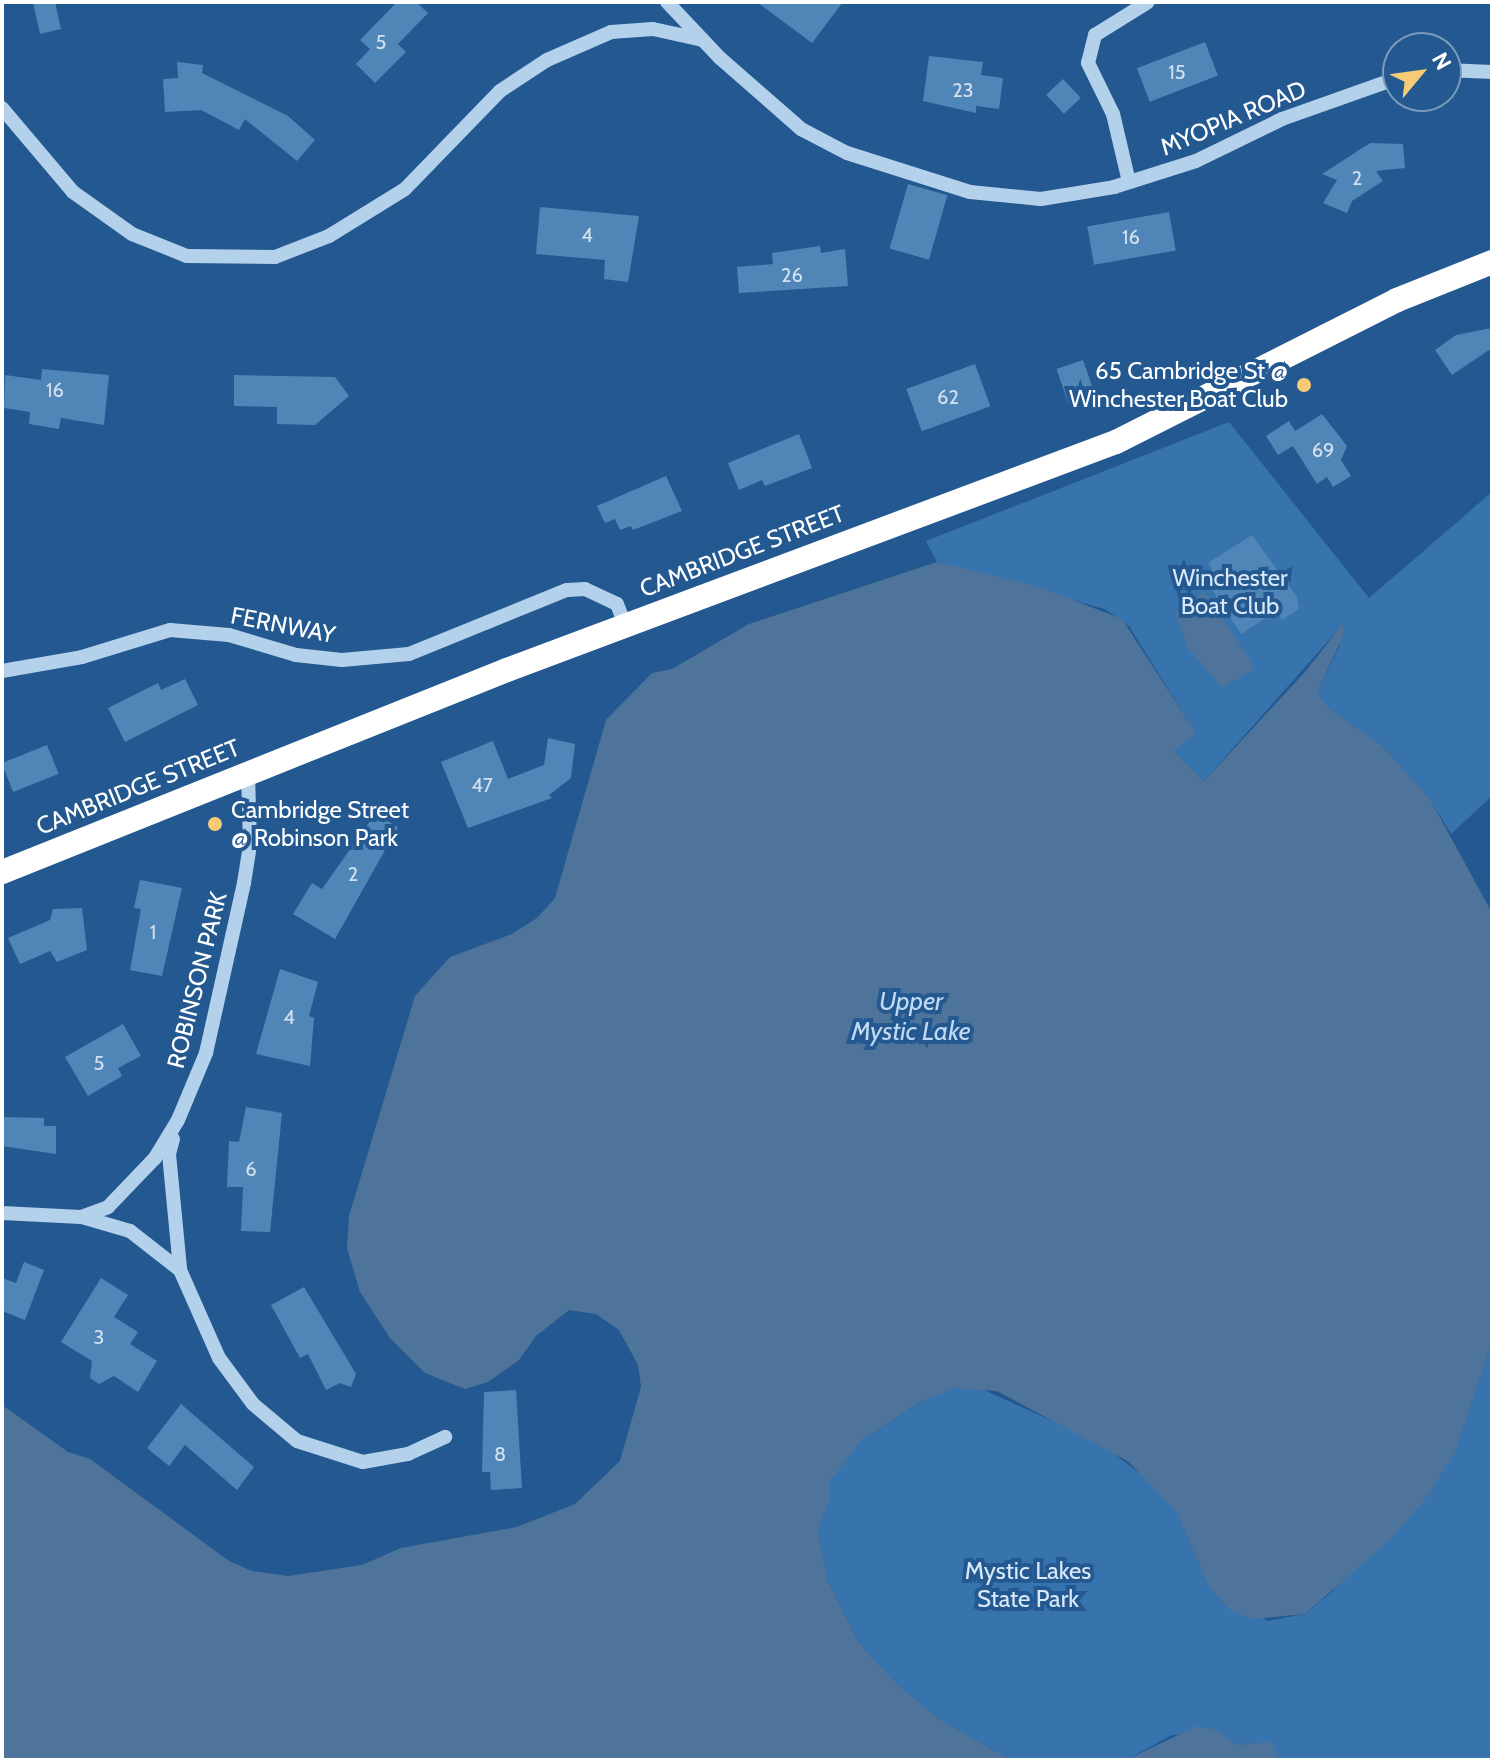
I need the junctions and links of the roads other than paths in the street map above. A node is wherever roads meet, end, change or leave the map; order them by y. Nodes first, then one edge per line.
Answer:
1 (667, 2) edge
2 (1148, 2) edge
3 (703, 40) junction
4 (1462, 71) edge
5 (1492, 72) edge
6 (1382, 84) edge
7 (2, 108) edge
8 (1129, 182) junction
9 (1492, 262) edge
10 (625, 625) junction
11 (2, 671) edge
12 (248, 772) junction
13 (2, 872) edge
14 (178, 1120) junction
15 (2, 1213) edge
16 (81, 1217) junction
17 (180, 1270) junction
18 (445, 1437) dead end

1 - 3 street, MYOPIA ROAD
2 - 8 street
3 - 7 street
3 - 8 street, MYOPIA ROAD
4 - 5 street
6 - 8 street, MYOPIA ROAD
9 - 10 highway, CAMBRIDGE STREET
10 - 11 street, FERNWAY
10 - 12 highway, CAMBRIDGE STREET
12 - 13 highway, CAMBRIDGE STREET
12 - 14 street, ROBINSON PARK
14 - 16 street, ROBINSON PARK
14 - 17 street
15 - 16 street, ROBINSON PARK
16 - 17 street
17 - 18 street

